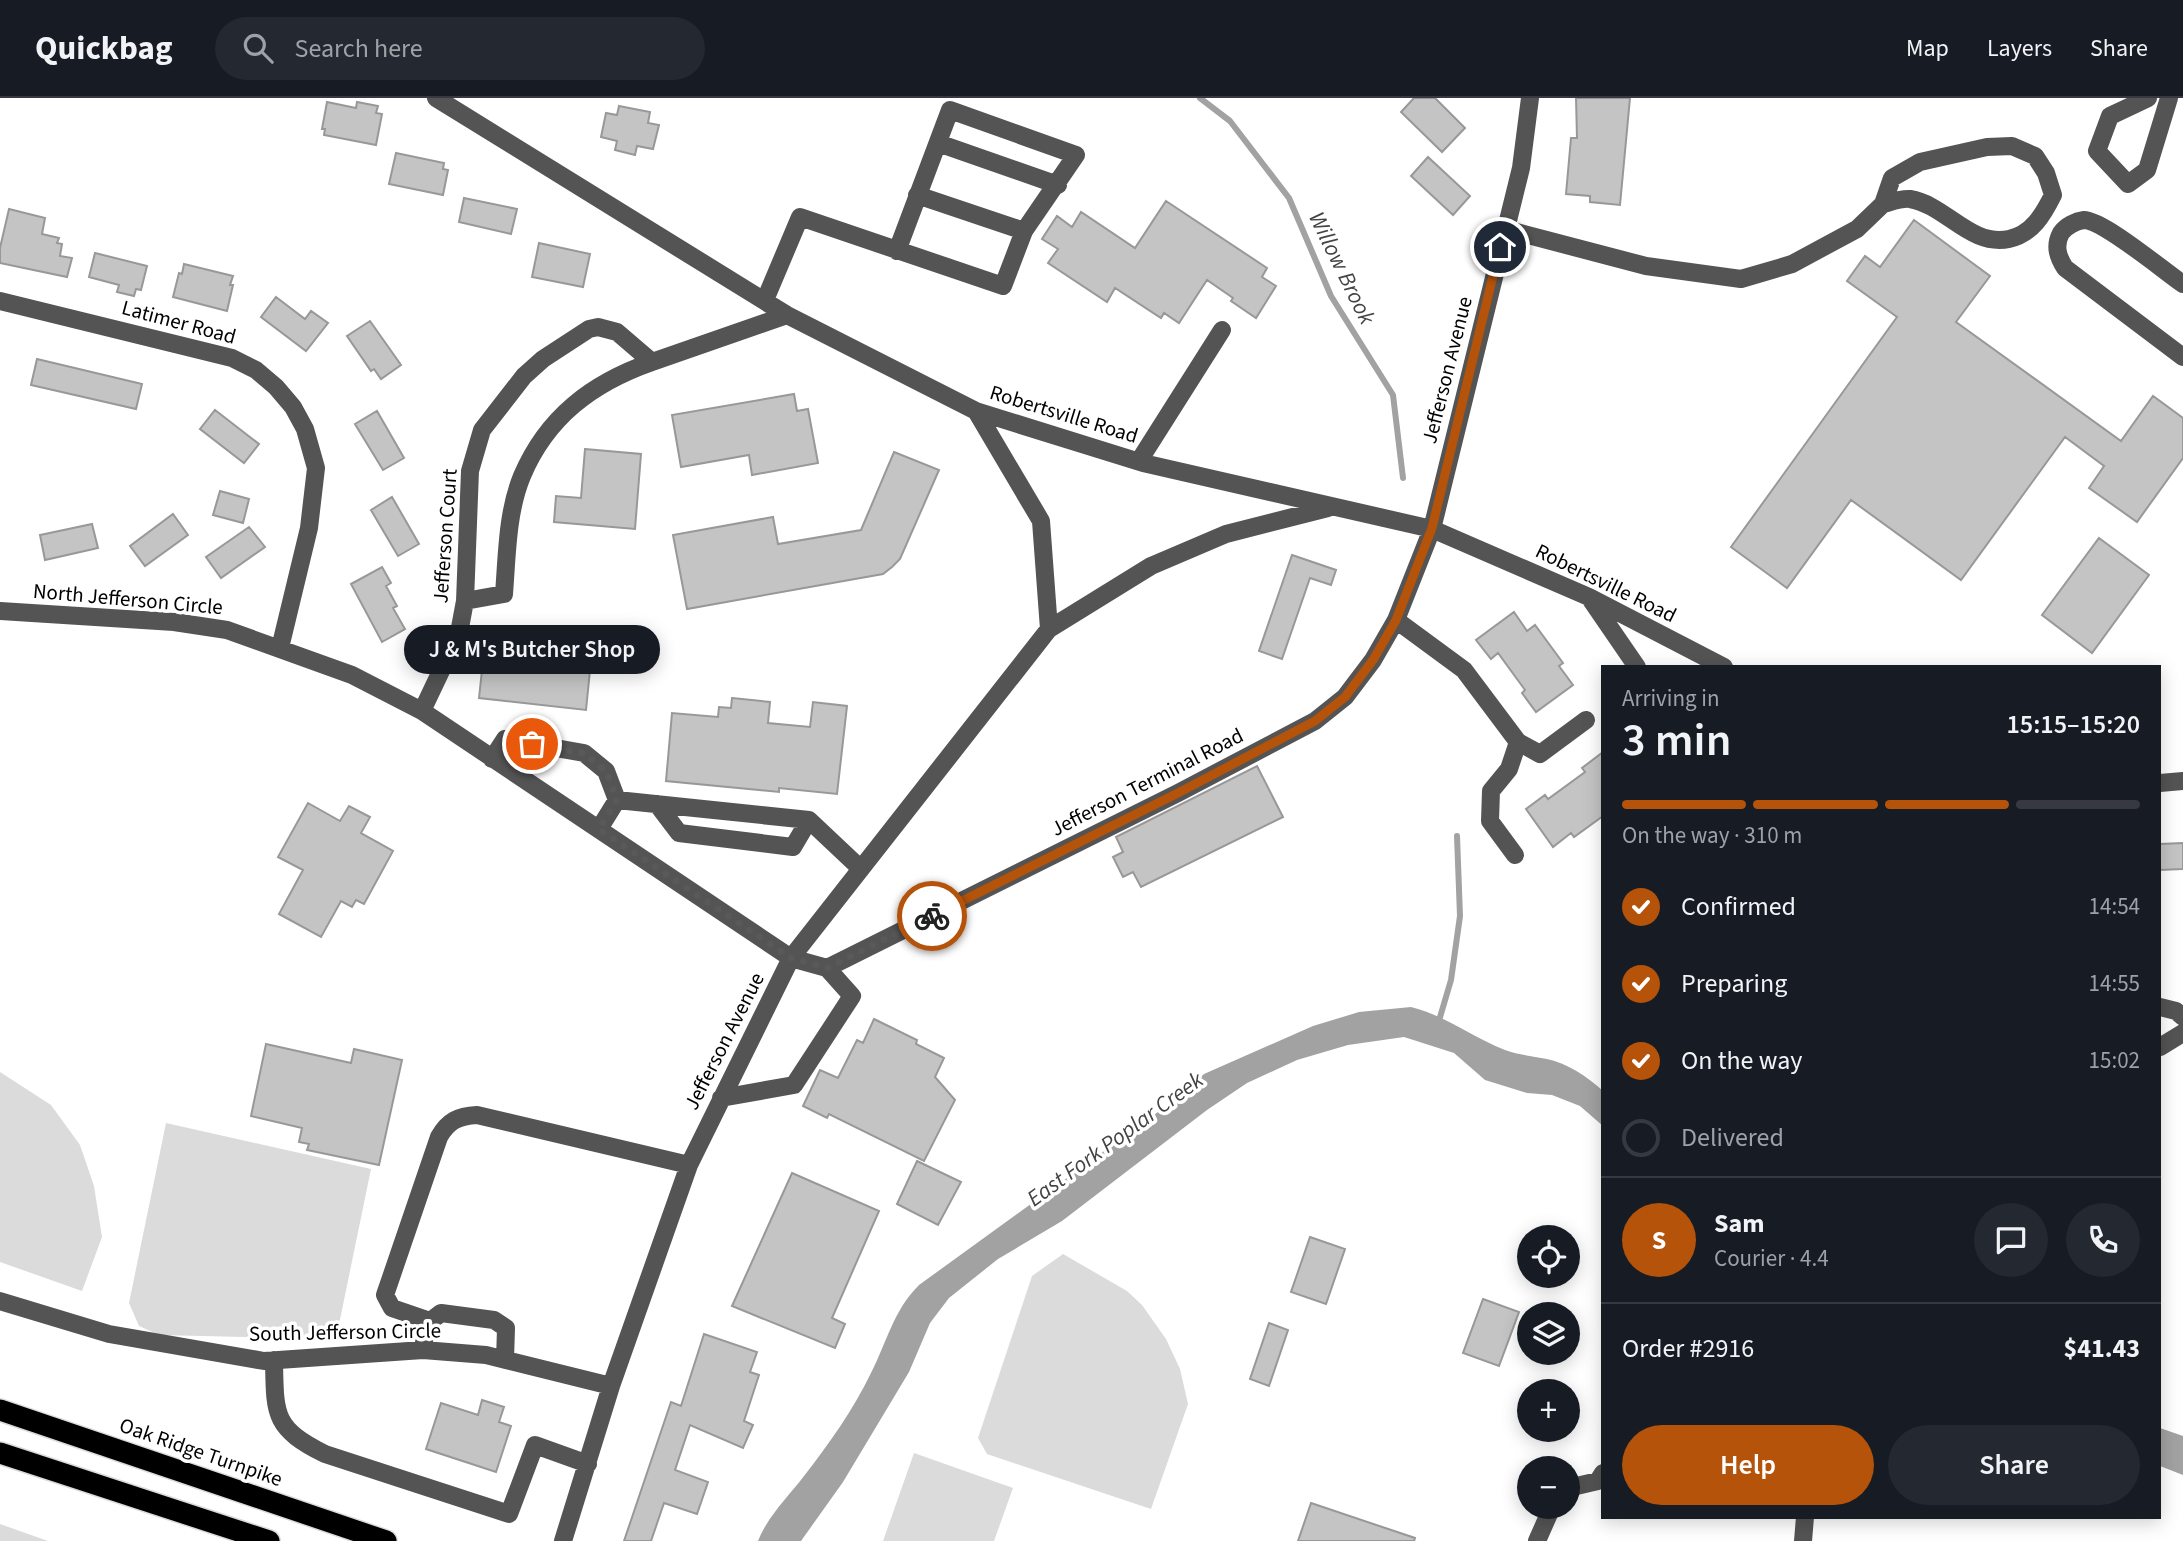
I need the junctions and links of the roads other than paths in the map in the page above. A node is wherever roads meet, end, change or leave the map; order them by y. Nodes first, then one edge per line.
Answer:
1 (436, 98) edge
2 (1530, 98) edge
3 (2148, 98) edge
4 (2169, 98) edge
5 (938, 143) junction
6 (1058, 185) junction
7 (917, 195) junction
8 (1883, 204) junction
9 (1505, 229) junction
10 (1024, 231) junction
11 (897, 251) junction
12 (2183, 285) edge
13 (765, 300) junction
14 (0, 301) edge
15 (787, 315) junction
16 (1222, 330) dead end
17 (2183, 357) edge
18 (652, 362) junction
19 (976, 411) junction
20 (1139, 461) junction
21 (1332, 507) junction
22 (1432, 528) junction
23 (1589, 597) junction
24 (465, 601) junction
25 (0, 611) edge
26 (1396, 620) junction
27 (1049, 629) junction
28 (280, 648) junction
29 (1636, 665) edge
30 (1720, 665) edge
31 (422, 711) junction
32 (1586, 720) dead end
33 (1518, 742) junction
34 (492, 758) junction
35 (2183, 781) edge
36 (2161, 783) edge
37 (617, 800) junction
38 (657, 804) junction
39 (808, 820) junction
40 (599, 829) junction
41 (1515, 855) dead end
42 (861, 869) junction
43 (791, 958) junction
44 (827, 968) junction
45 (2161, 1007) edge
46 (2183, 1030) edge
47 (2161, 1045) edge
48 (721, 1098) junction
49 (689, 1165) junction
50 (0, 1301) edge
51 (428, 1323) junction
52 (423, 1350) junction
53 (274, 1360) junction
54 (505, 1360) junction
55 (611, 1386) junction
56 (0, 1410) edge
57 (0, 1453) edge
58 (587, 1464) junction
59 (1601, 1476) edge
60 (1580, 1485) edge
61 (1547, 1519) edge
62 (1805, 1519) edge
63 (269, 1541) edge
64 (386, 1541) edge
65 (563, 1541) edge
66 (1537, 1541) edge
67 (1803, 1541) edge

1 - 13 street, Robertsville Road
2 - 9 street, Jefferson Avenue
3 - 4 street
5 - 6 street
5 - 6 street
5 - 7 street
6 - 10 street
7 - 10 street
7 - 11 street
8 - 8 street
8 - 9 street
9 - 22 street, Jefferson Avenue
10 - 11 street
11 - 13 street
12 - 17 street
13 - 15 street, Robertsville Road
14 - 28 street, Latimer Road
15 - 18 street
15 - 19 street, Robertsville Road
16 - 20 street
18 - 24 street
18 - 24 street, Jefferson Court
19 - 20 street, Robertsville Road
19 - 27 street
20 - 21 street, Robertsville Road
21 - 22 street, Robertsville Road
21 - 27 street, Jefferson Avenue
22 - 23 street, Robertsville Road
22 - 26 street, Jefferson Terminal Road
23 - 29 street
23 - 30 street, Robertsville Road
24 - 31 street, Jefferson Court
25 - 28 street, North Jefferson Circle
26 - 33 street
26 - 44 street, Jefferson Terminal Road
27 - 42 street, Jefferson Avenue
28 - 31 street, North Jefferson Circle
31 - 34 street, North Jefferson Circle
32 - 33 street
33 - 41 street
34 - 37 street
34 - 40 street, North Jefferson Circle
35 - 36 street
37 - 38 street
37 - 40 street
38 - 39 street
38 - 39 street
39 - 42 street
40 - 43 street, North Jefferson Circle
42 - 43 street, Jefferson Avenue
43 - 44 street
43 - 48 street, Jefferson Avenue
44 - 48 street
45 - 46 street
46 - 47 street
48 - 49 street, Jefferson Avenue
49 - 51 street
49 - 55 street, Jefferson Avenue
50 - 53 street, South Jefferson Circle
51 - 52 street
51 - 54 street
52 - 53 street, South Jefferson Circle
52 - 54 street, South Jefferson Circle
53 - 58 street
54 - 55 street, South Jefferson Circle
55 - 58 street, Jefferson Avenue
56 - 64 highway, Oak Ridge Turnpike
57 - 63 highway
58 - 65 street, Jefferson Avenue
59 - 60 street
61 - 66 street
62 - 67 street

